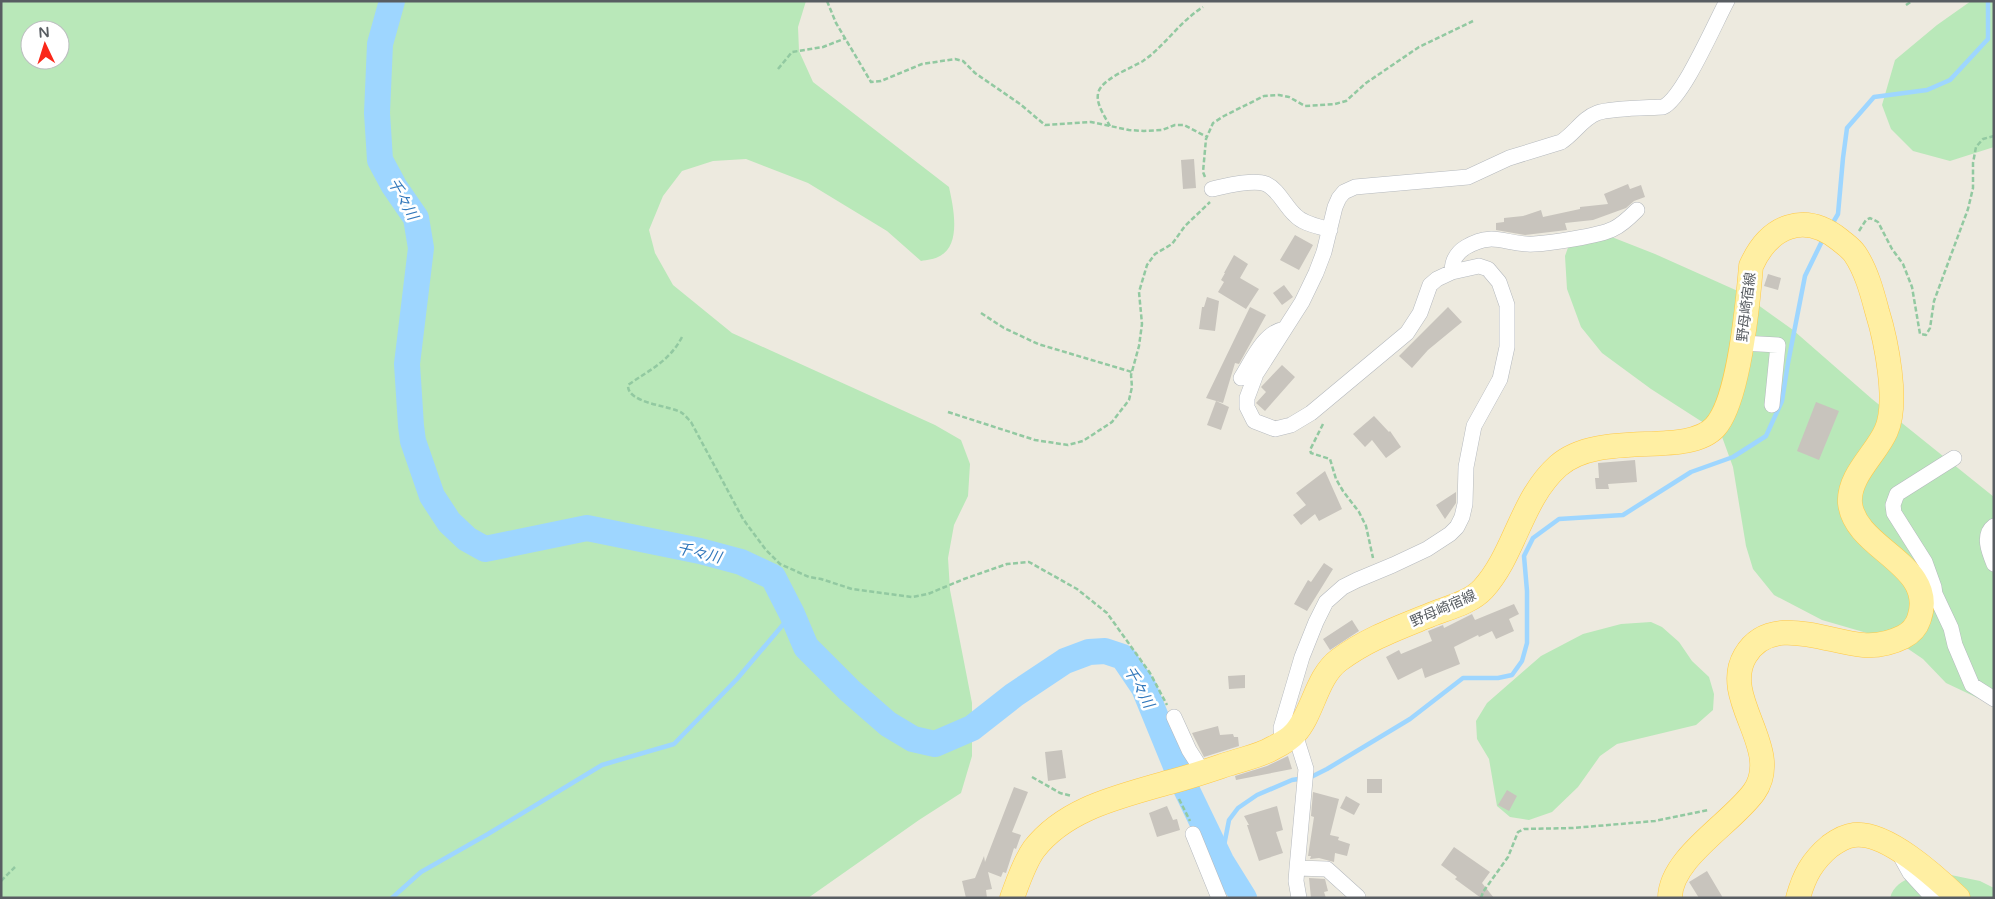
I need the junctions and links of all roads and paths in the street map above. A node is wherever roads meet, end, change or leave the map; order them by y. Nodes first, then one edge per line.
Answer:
1 (826, 1) edge
2 (1727, 1) edge
3 (1912, 1) edge
4 (1906, 5) dead end
5 (1203, 7) dead end
6 (1473, 20) dead end
7 (846, 38) junction
8 (778, 69) dead end
9 (1110, 126) junction
10 (1994, 136) edge
11 (1207, 137) junction
12 (1212, 189) junction
13 (1637, 210) dead end
14 (1330, 230) junction
15 (1834, 236) junction
16 (1452, 272) junction
17 (981, 313) dead end
18 (1285, 329) junction
19 (682, 337) dead end
20 (1742, 343) junction
21 (1132, 372) junction
22 (1241, 378) dead end
23 (1329, 397) junction
24 (1772, 405) dead end
25 (948, 412) dead end
26 (1954, 458) dead end
27 (1994, 526) edge
28 (1994, 564) edge
29 (1385, 569) junction
30 (1928, 595) junction
31 (1994, 699) edge
32 (1174, 717) joint
33 (1288, 738) junction
34 (1202, 772) junction
35 (1032, 777) dead end
36 (1170, 782) junction
37 (1093, 807) junction
38 (1710, 809) dead end
39 (1193, 834) joint
40 (1897, 849) junction
41 (15, 867) dead end
42 (1297, 868) junction
43 (1, 881) edge
44 (1358, 897) edge
45 (1012, 898) edge
46 (1219, 898) edge
47 (1299, 898) edge
48 (1481, 898) edge
49 (1670, 898) edge
50 (1798, 898) edge
51 (1933, 898) edge
52 (1958, 898) edge

1 - 7 path
2 - 14 street
3 - 4 path
5 - 9 path
6 - 11 path
7 - 8 path
7 - 9 path
9 - 11 path
10 - 15 path
11 - 12 path
12 - 14 street
12 - 21 path
13 - 16 street
14 - 18 street
15 - 20 main road, 野母崎宿線
15 - 30 main road
16 - 23 street
16 - 29 street
17 - 21 path
18 - 22 street
18 - 23 street
19 - 32 path
20 - 24 street
20 - 33 main road, 野母崎宿線
21 - 25 path
23 - 29 path
26 - 30 street
27 - 28 street
29 - 33 street
30 - 31 street
30 - 49 main road
32 - 34 street
33 - 34 main road
33 - 42 street
34 - 36 main road
35 - 37 path
36 - 37 main road
36 - 39 path
37 - 45 main road
38 - 48 path
39 - 46 street
40 - 50 main road
40 - 51 street
40 - 52 main road
41 - 43 path
42 - 44 street
42 - 47 street

